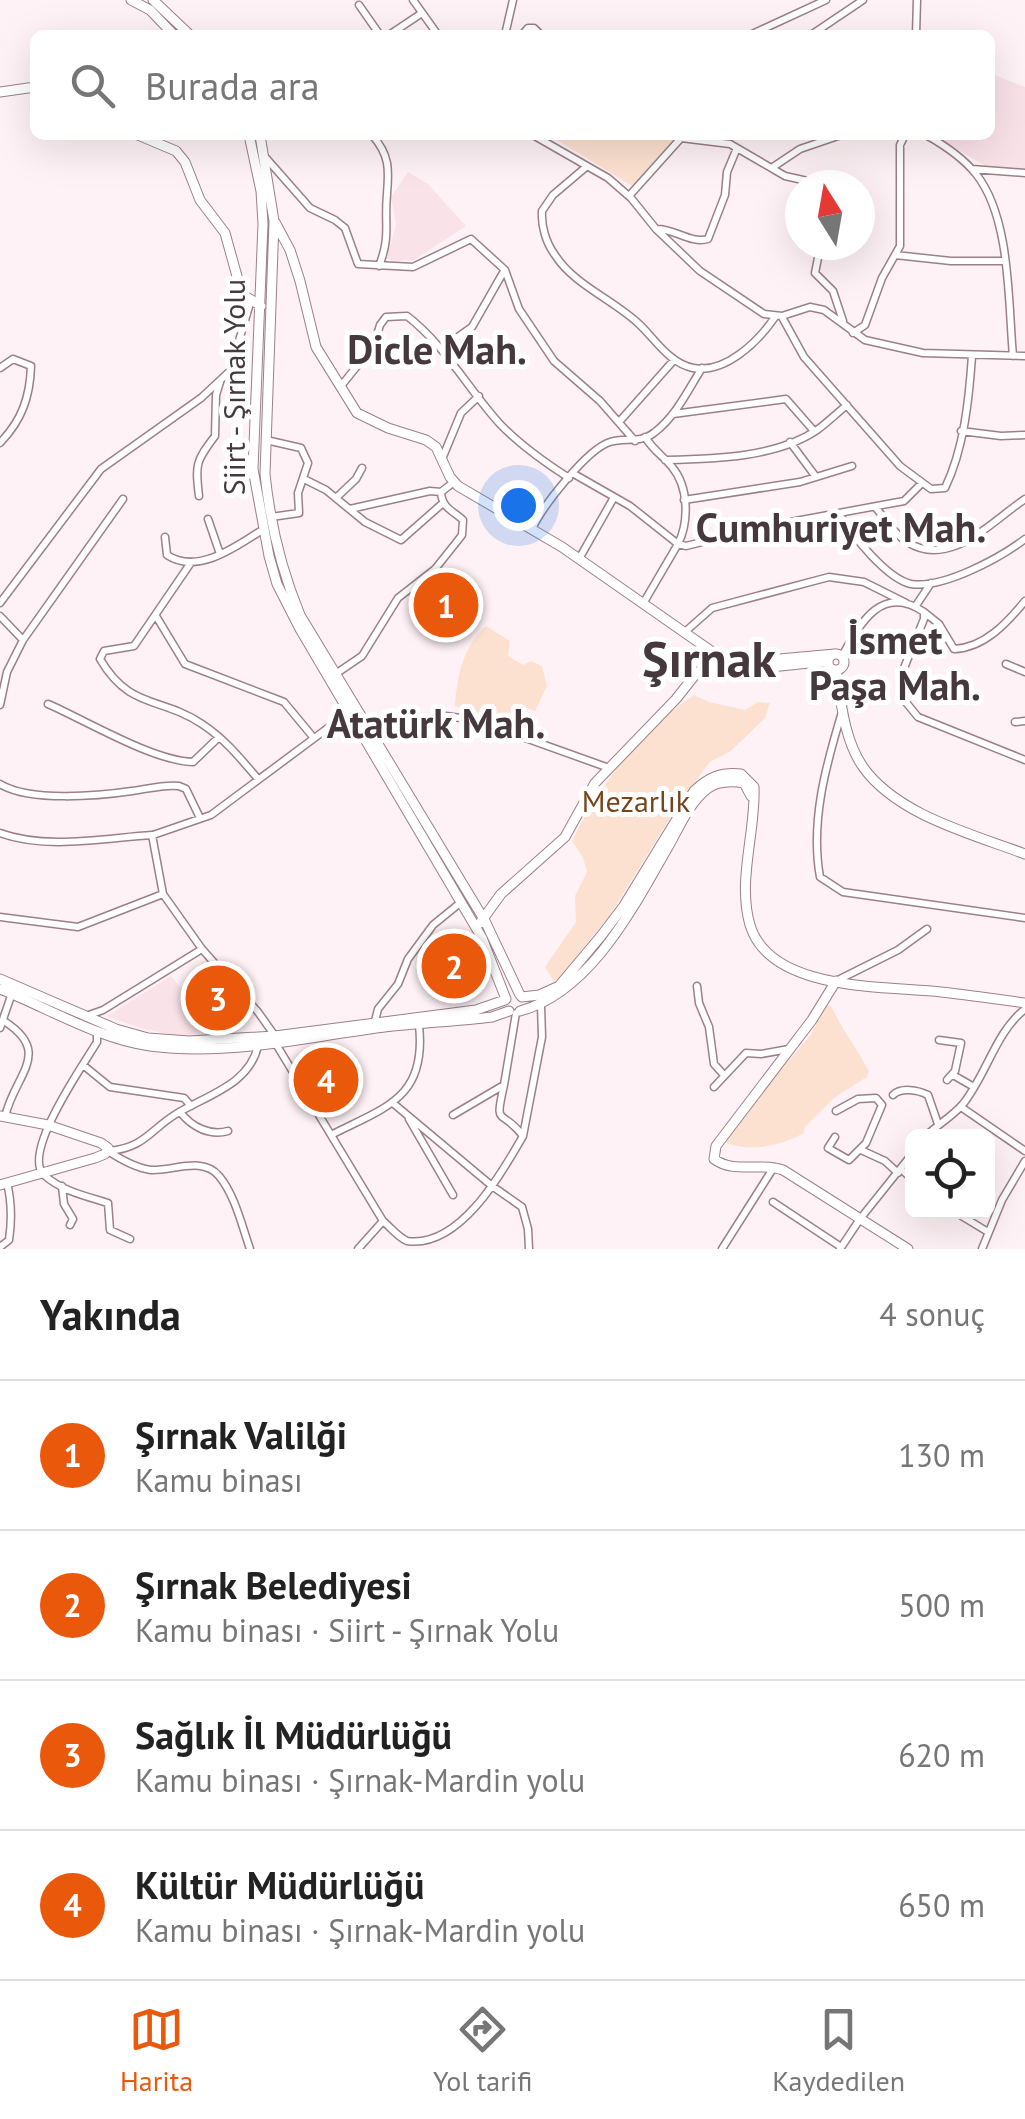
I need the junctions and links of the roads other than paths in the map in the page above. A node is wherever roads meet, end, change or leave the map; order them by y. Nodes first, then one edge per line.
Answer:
1 (131, 0) edge
2 (153, 0) edge
3 (413, 0) edge
4 (513, 0) edge
5 (826, 0) edge
6 (863, 0) edge
7 (917, 0) edge
8 (358, 5) dead end
9 (422, 13) junction
10 (169, 30) edge
11 (185, 30) edge
12 (376, 30) edge
13 (396, 30) edge
14 (434, 30) edge
15 (505, 30) edge
16 (761, 30) edge
17 (818, 30) edge
18 (916, 30) edge
19 (30, 89) edge
20 (0, 92) edge
21 (150, 140) edge
22 (250, 140) edge
23 (261, 140) edge
24 (375, 140) edge
25 (541, 140) edge
26 (679, 140) edge
27 (709, 140) edge
28 (826, 140) edge
29 (903, 140) edge
30 (933, 140) edge
31 (737, 148) junction
32 (266, 158) junction
33 (586, 167) junction
34 (773, 167) junction
35 (971, 169) junction
36 (1025, 173) edge
37 (785, 176) edge
38 (629, 196) junction
39 (274, 221) junction
40 (263, 224) junction
41 (656, 230) junction
42 (895, 255) junction
43 (818, 260) edge
44 (1004, 260) junction
45 (379, 266) junction
46 (505, 270) junction
47 (256, 303) junction
48 (273, 311) junction
49 (778, 317) junction
50 (844, 325) junction
51 (854, 333) junction
52 (441, 349) junction
53 (972, 356) junction
54 (1012, 356) junction
55 (1024, 356) edge
56 (674, 360) junction
57 (0, 368) edge
58 (702, 368) junction
59 (221, 381) junction
60 (342, 386) junction
61 (478, 396) junction
62 (846, 405) junction
63 (672, 415) junction
64 (618, 422) junction
65 (814, 431) junction
66 (962, 431) junction
67 (1025, 435) edge
68 (646, 437) junction
69 (266, 440) junction
70 (636, 441) junction
71 (790, 442) junction
72 (0, 443) edge
73 (442, 460) junction
74 (663, 460) junction
75 (852, 466) dead end
76 (362, 468) dead end
77 (572, 476) junction
78 (816, 477) junction
79 (304, 479) junction
80 (454, 482) junction
81 (921, 484) junction
82 (440, 492) junction
83 (199, 496) dead end
84 (337, 497) junction
85 (124, 499) dead end
86 (613, 499) junction
87 (1025, 499) edge
88 (684, 500) junction
89 (443, 503) junction
90 (874, 506) junction
91 (350, 508) junction
92 (840, 515) junction
93 (270, 517) junction
94 (208, 519) dead end
95 (532, 529) junction
96 (262, 530) junction
97 (165, 537) dead end
98 (1025, 539) edge
99 (678, 544) junction
100 (220, 554) junction
101 (578, 559) junction
102 (190, 564) junction
103 (932, 581) junction
104 (1025, 601) edge
105 (644, 602) junction
106 (0, 603) edge
107 (906, 604) junction
108 (916, 607) junction
109 (924, 612) junction
110 (0, 616) edge
111 (156, 616) junction
112 (686, 632) junction
113 (23, 640) junction
114 (719, 655) junction
115 (835, 657) junction
116 (1006, 664) dead end
117 (1025, 672) edge
118 (337, 673) junction
119 (48, 704) dead end
120 (0, 705) edge
121 (353, 710) junction
122 (842, 711) junction
123 (1025, 721) edge
124 (1015, 722) dead end
125 (219, 736) junction
126 (313, 737) junction
127 (369, 738) junction
128 (1025, 760) edge
129 (609, 768) junction
130 (258, 779) junction
131 (0, 784) edge
132 (752, 804) junction
133 (200, 818) junction
134 (0, 833) edge
135 (152, 835) junction
136 (1025, 854) edge
137 (162, 894) junction
138 (460, 902) junction
139 (0, 917) edge
140 (1025, 918) edge
141 (485, 921) junction
142 (474, 926) junction
143 (927, 929) dead end
144 (202, 949) junction
145 (0, 979) edge
146 (836, 981) junction
147 (697, 986) dead end
148 (0, 988) edge
149 (12, 994) junction
150 (521, 996) junction
151 (541, 1005) junction
152 (1025, 1006) edge
153 (511, 1007) junction
154 (86, 1016) junction
155 (375, 1021) junction
156 (2, 1025) edge
157 (420, 1025) junction
158 (97, 1029) junction
159 (275, 1040) junction
160 (939, 1040) dead end
161 (258, 1046) junction
162 (790, 1049) junction
163 (84, 1065) junction
164 (724, 1075) junction
165 (504, 1085) junction
166 (714, 1086) dead end
167 (974, 1087) junction
168 (893, 1094) dead end
169 (394, 1104) junction
170 (190, 1106) junction
171 (961, 1107) junction
172 (836, 1111) dead end
173 (180, 1112) junction
174 (452, 1114) dead end
175 (2, 1116) edge
176 (408, 1116) junction
177 (938, 1124) junction
178 (48, 1125) junction
179 (933, 1129) edge
180 (228, 1131) dead end
181 (331, 1135) junction
182 (523, 1136) junction
183 (835, 1137) dead end
184 (861, 1150) junction
185 (1025, 1151) edge
186 (108, 1152) junction
187 (1025, 1161) edge
188 (905, 1164) edge
189 (774, 1167) junction
190 (900, 1171) junction
191 (43, 1174) junction
192 (905, 1174) edge
193 (4, 1184) edge
194 (62, 1184) junction
195 (494, 1188) junction
196 (454, 1196) dead end
197 (773, 1202) dead end
198 (860, 1219) junction
199 (967, 1219) edge
200 (383, 1222) junction
201 (70, 1225) dead end
202 (988, 1232) junction
203 (130, 1239) dead end
204 (0, 1247) edge
205 (841, 1248) edge
206 (250, 1249) edge
207 (358, 1249) edge
208 (529, 1249) edge
209 (722, 1249) edge
210 (908, 1249) edge
211 (982, 1249) edge

1 - 10 street
2 - 11 street
3 - 9 street
4 - 15 street
5 - 16 street
6 - 17 street
7 - 18 street
8 - 12 street
9 - 13 street
9 - 14 street
19 - 20 street
21 - 47 street
22 - 40 street, Siirt - Şırnak Yolu
23 - 32 street, Siirt - Şırnak Yolu
24 - 45 street
25 - 33 street
26 - 38 street
27 - 31 street
28 - 34 street
29 - 42 street
30 - 35 street
31 - 34 street
31 - 41 street
32 - 39 street, Siirt - Şırnak Yolu
32 - 45 street
33 - 38 street
33 - 56 street
34 - 37 street
35 - 36 street
35 - 44 street
38 - 41 street
39 - 40 street
39 - 48 street, Siirt - Şırnak Yolu
39 - 60 street
40 - 47 street, Siirt - Şırnak Yolu
41 - 49 street
42 - 44 street
42 - 51 street
43 - 50 street
44 - 54 street
45 - 46 street
46 - 52 street
46 - 64 street
47 - 48 street
47 - 59 street
47 - 96 street, Siirt - Şırnak Yolu
48 - 69 street, Siirt - Şırnak Yolu
49 - 50 street
49 - 58 street
49 - 62 street
50 - 51 street
51 - 53 street
52 - 60 street
52 - 61 street
53 - 54 street
53 - 66 street
54 - 55 street
56 - 58 street
56 - 64 street
57 - 72 street
58 - 63 street
59 - 83 street
59 - 106 street
60 - 73 street
61 - 73 street
61 - 77 street
62 - 65 street
62 - 81 street
63 - 65 street
63 - 68 street
64 - 70 street
65 - 71 street
66 - 67 street
66 - 81 street
68 - 70 street
68 - 74 street
69 - 79 street
69 - 93 street, Siirt - Şırnak Yolu
70 - 77 street
71 - 74 street
71 - 78 street
73 - 80 street
74 - 88 street
75 - 78 street
76 - 84 street
77 - 86 street
77 - 95 street
78 - 88 street
79 - 84 street
79 - 93 street
80 - 82 street
80 - 95 street
81 - 90 street
82 - 89 street
82 - 91 street
84 - 91 street
85 - 113 street
86 - 99 street
86 - 101 street
87 - 90 street
88 - 99 street
89 - 91 street
89 - 118 street
90 - 92 street
92 - 99 street
92 - 103 street
93 - 118 street, Siirt - Şırnak Yolu
94 - 100 street
95 - 101 street
96 - 100 street
96 - 121 street, Siirt - Şırnak Yolu
97 - 102 street
98 - 103 street
99 - 105 street
100 - 102 street
101 - 105 street
102 - 111 street
103 - 108 street
104 - 109 street
105 - 112 street
107 - 108 street
107 - 112 street
107 - 115 street
108 - 109 street
109 - 128 street
110 - 113 street
111 - 125 street
111 - 126 street
112 - 114 street
113 - 120 street
114 - 115 street
114 - 129 street
115 - 122 street
116 - 117 street
118 - 121 street, Siirt - Şırnak Yolu
119 - 125 street
121 - 126 street
121 - 127 street, Siirt - Şırnak Yolu
122 - 136 street
122 - 140 street
123 - 124 street
125 - 130 street
126 - 130 street
127 - 129 street
127 - 138 street, Siirt - Şırnak Yolu
127 - 141 street, Siirt - Şırnak Yolu
129 - 141 street
130 - 133 street
131 - 133 street
132 - 146 street
132 - 150 street
132 - 151 street
133 - 135 street
134 - 135 street
135 - 137 street
137 - 139 street
137 - 144 street
138 - 142 street, Siirt - Şırnak Yolu
138 - 155 street
141 - 142 street
141 - 150 street, Siirt - Şırnak Yolu
142 - 153 street, Siirt - Şırnak Yolu
143 - 146 street
144 - 154 street
144 - 159 street
145 - 154 street
146 - 152 street
146 - 162 street
147 - 164 street
148 - 149 street
149 - 156 street
149 - 158 street
150 - 153 street
150 - 153 street
151 - 153 street
151 - 182 street
152 - 167 street
153 - 155 street
153 - 157 street
153 - 165 street
154 - 159 street
155 - 159 street
156 - 175 street
157 - 159 street
157 - 169 street
158 - 161 street
158 - 163 street
159 - 161 street
159 - 181 street
160 - 167 street
161 - 170 street
162 - 164 street
162 - 189 street
163 - 170 street
163 - 178 street
164 - 166 street
165 - 174 street
165 - 182 street
167 - 171 street
168 - 177 street
169 - 176 street
169 - 181 street
170 - 173 street
171 - 177 street
171 - 185 street
172 - 184 street
173 - 180 street
173 - 186 street
175 - 178 street
176 - 195 street
176 - 196 street
177 - 179 street
178 - 186 street
178 - 191 street
181 - 200 street
182 - 195 street
183 - 184 street
184 - 190 street
186 - 191 street
186 - 206 street
187 - 202 street
188 - 190 street
189 - 198 street
189 - 209 street
190 - 192 street
190 - 198 street
191 - 193 street
191 - 194 street
193 - 204 street
194 - 201 street
194 - 203 street
195 - 200 street
195 - 208 street
197 - 205 street
198 - 205 street
198 - 210 street
199 - 202 street
200 - 207 street
202 - 211 street

